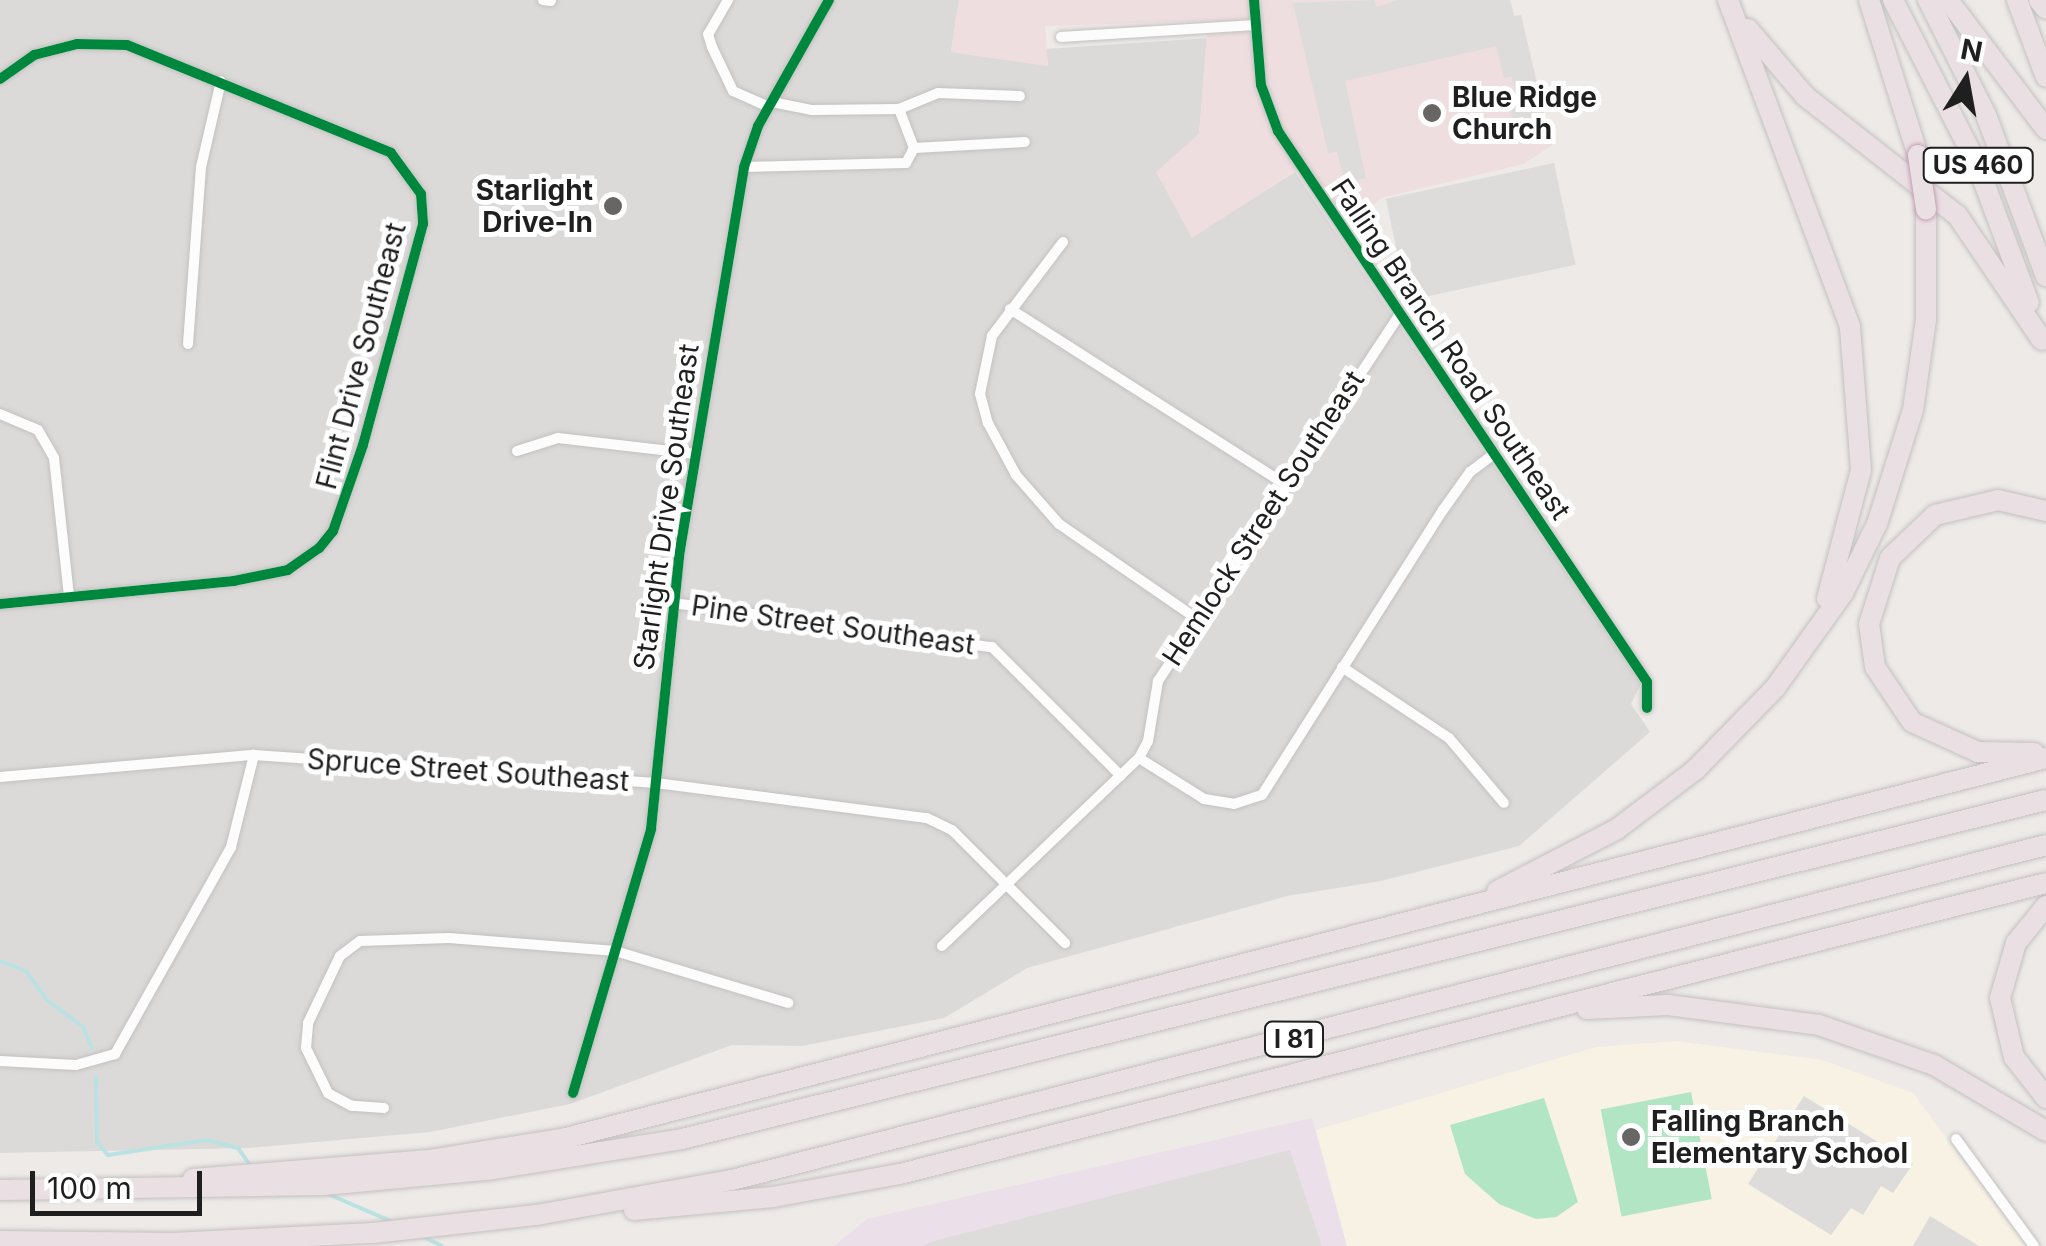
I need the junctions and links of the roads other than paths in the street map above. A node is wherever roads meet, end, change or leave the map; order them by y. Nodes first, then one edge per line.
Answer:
1 (543, 0) edge
2 (728, 0) edge
3 (829, 0) edge
4 (1254, 0) edge
5 (1728, 0) edge
6 (1870, 0) edge
7 (1893, 0) edge
8 (1928, 0) edge
9 (1948, 0) edge
10 (2017, 0) edge
11 (2038, 0) edge
12 (551, 1) edge
13 (2046, 9) edge
14 (1255, 25) junction
15 (1060, 38) dead end
16 (2046, 77) edge
17 (0, 79) edge
18 (221, 81) junction
19 (1020, 96) dead end
20 (770, 105) junction
21 (900, 109) junction
22 (2041, 121) edge
23 (1024, 142) dead end
24 (914, 148) junction
25 (744, 167) junction
26 (1064, 242) dead end
27 (2046, 276) edge
28 (1010, 309) junction
29 (1400, 314) junction
30 (188, 344) dead end
31 (2044, 346) edge
32 (0, 414) edge
33 (518, 451) dead end
34 (696, 454) junction
35 (1494, 454) junction
36 (1283, 483) junction
37 (2046, 511) edge
38 (70, 596) junction
39 (672, 603) junction
40 (0, 604) edge
41 (1196, 618) junction
42 (1807, 646) junction
43 (1342, 667) junction
44 (1647, 708) dead end
45 (254, 755) junction
46 (2046, 755) edge
47 (1139, 758) junction
48 (1121, 776) junction
49 (0, 777) edge
50 (656, 783) junction
51 (2046, 800) edge
52 (1504, 802) dead end
53 (2046, 845) edge
54 (2046, 883) edge
55 (1007, 886) junction
56 (2046, 906) edge
57 (1465, 908) junction
58 (1065, 943) dead end
59 (942, 946) dead end
60 (615, 950) junction
61 (788, 1003) dead end
62 (1521, 1016) junction
63 (0, 1061) edge
64 (573, 1093) dead end
65 (2046, 1098) edge
66 (384, 1108) dead end
67 (2046, 1130) edge
68 (1956, 1138) dead end
69 (0, 1190) edge
70 (37, 1192) junction
71 (538, 1215) junction
72 (0, 1242) edge
73 (2034, 1246) edge

1 - 12 street
2 - 20 street
3 - 20 street, Starlight Drive Southeast
4 - 14 street, Falling Branch Road Southeast
5 - 31 highway
5 - 42 highway
6 - 42 highway, bridge
7 - 31 highway, US 460
8 - 27 highway, US 460
9 - 22 highway, US 460
10 - 16 highway
11 - 13 highway
14 - 15 street
14 - 29 street, Falling Branch Road Southeast
17 - 18 street, Flint Drive Southeast
18 - 30 street
18 - 38 street, Flint Drive Southeast
19 - 21 street
20 - 21 street
20 - 25 street, Starlight Drive Southeast
21 - 24 street
23 - 24 street
24 - 25 street
25 - 34 street, Starlight Drive Southeast
26 - 28 street
28 - 36 street
28 - 41 street
29 - 35 street, Falling Branch Road Southeast
29 - 36 street, Hemlock Street Southeast
32 - 38 street
33 - 34 street
34 - 39 street, Starlight Drive Southeast
35 - 43 street
35 - 44 street, Falling Branch Road Southeast
36 - 41 street, Hemlock Street Southeast
37 - 46 highway
38 - 40 street, Flint Drive Southeast
39 - 48 street, Pine Street Southeast
39 - 50 street, Starlight Drive Southeast
41 - 47 street, Hemlock Street Southeast
42 - 57 highway
43 - 47 street
43 - 52 street
45 - 49 street, Spruce Street Southeast
45 - 50 street, Spruce Street Southeast
45 - 63 street
46 - 57 highway
47 - 48 street
48 - 55 street
50 - 55 street, Spruce Street Southeast
50 - 60 street, Starlight Drive Southeast
51 - 70 highway, I 81
53 - 71 highway, I 81
54 - 62 highway
55 - 58 street, Spruce Street Southeast
55 - 59 street
56 - 65 highway
57 - 70 highway
60 - 61 street
60 - 64 street, Starlight Drive Southeast
60 - 66 street
62 - 67 highway
62 - 71 highway
68 - 73 street
69 - 70 highway, I 81
71 - 72 highway, I 81

